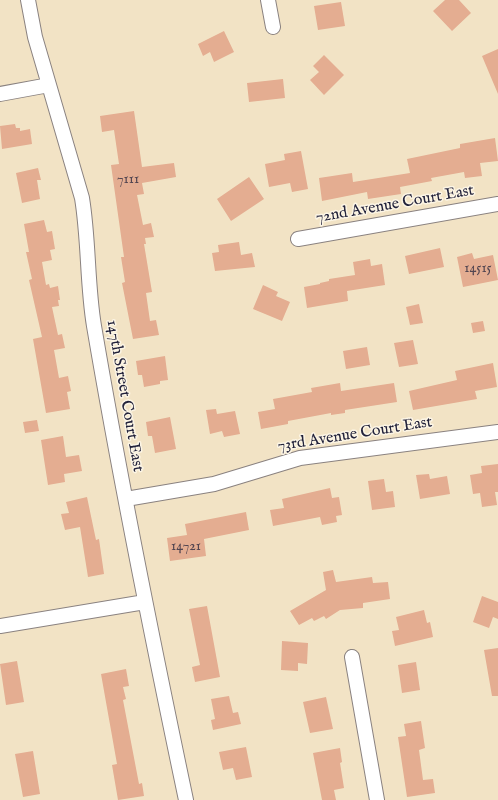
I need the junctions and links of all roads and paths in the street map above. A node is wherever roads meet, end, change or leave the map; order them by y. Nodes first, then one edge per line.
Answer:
1 (28, 0) edge
2 (268, 0) edge
3 (273, 27) dead end
4 (50, 85) junction
5 (0, 94) edge
6 (498, 204) edge
7 (298, 239) dead end
8 (498, 432) edge
9 (126, 499) junction
10 (145, 602) junction
11 (0, 626) edge
12 (352, 657) dead end
13 (186, 800) edge
14 (377, 800) edge

1 - 4 street, 147th Street Court East
2 - 3 street
4 - 5 street
4 - 9 street, 147th Street Court East
6 - 7 street, 72nd Avenue Court East
8 - 9 street, 73rd Avenue Court East
9 - 10 street, 147th Street Court East
10 - 11 street
10 - 13 street, 147th Street Court East
12 - 14 street

